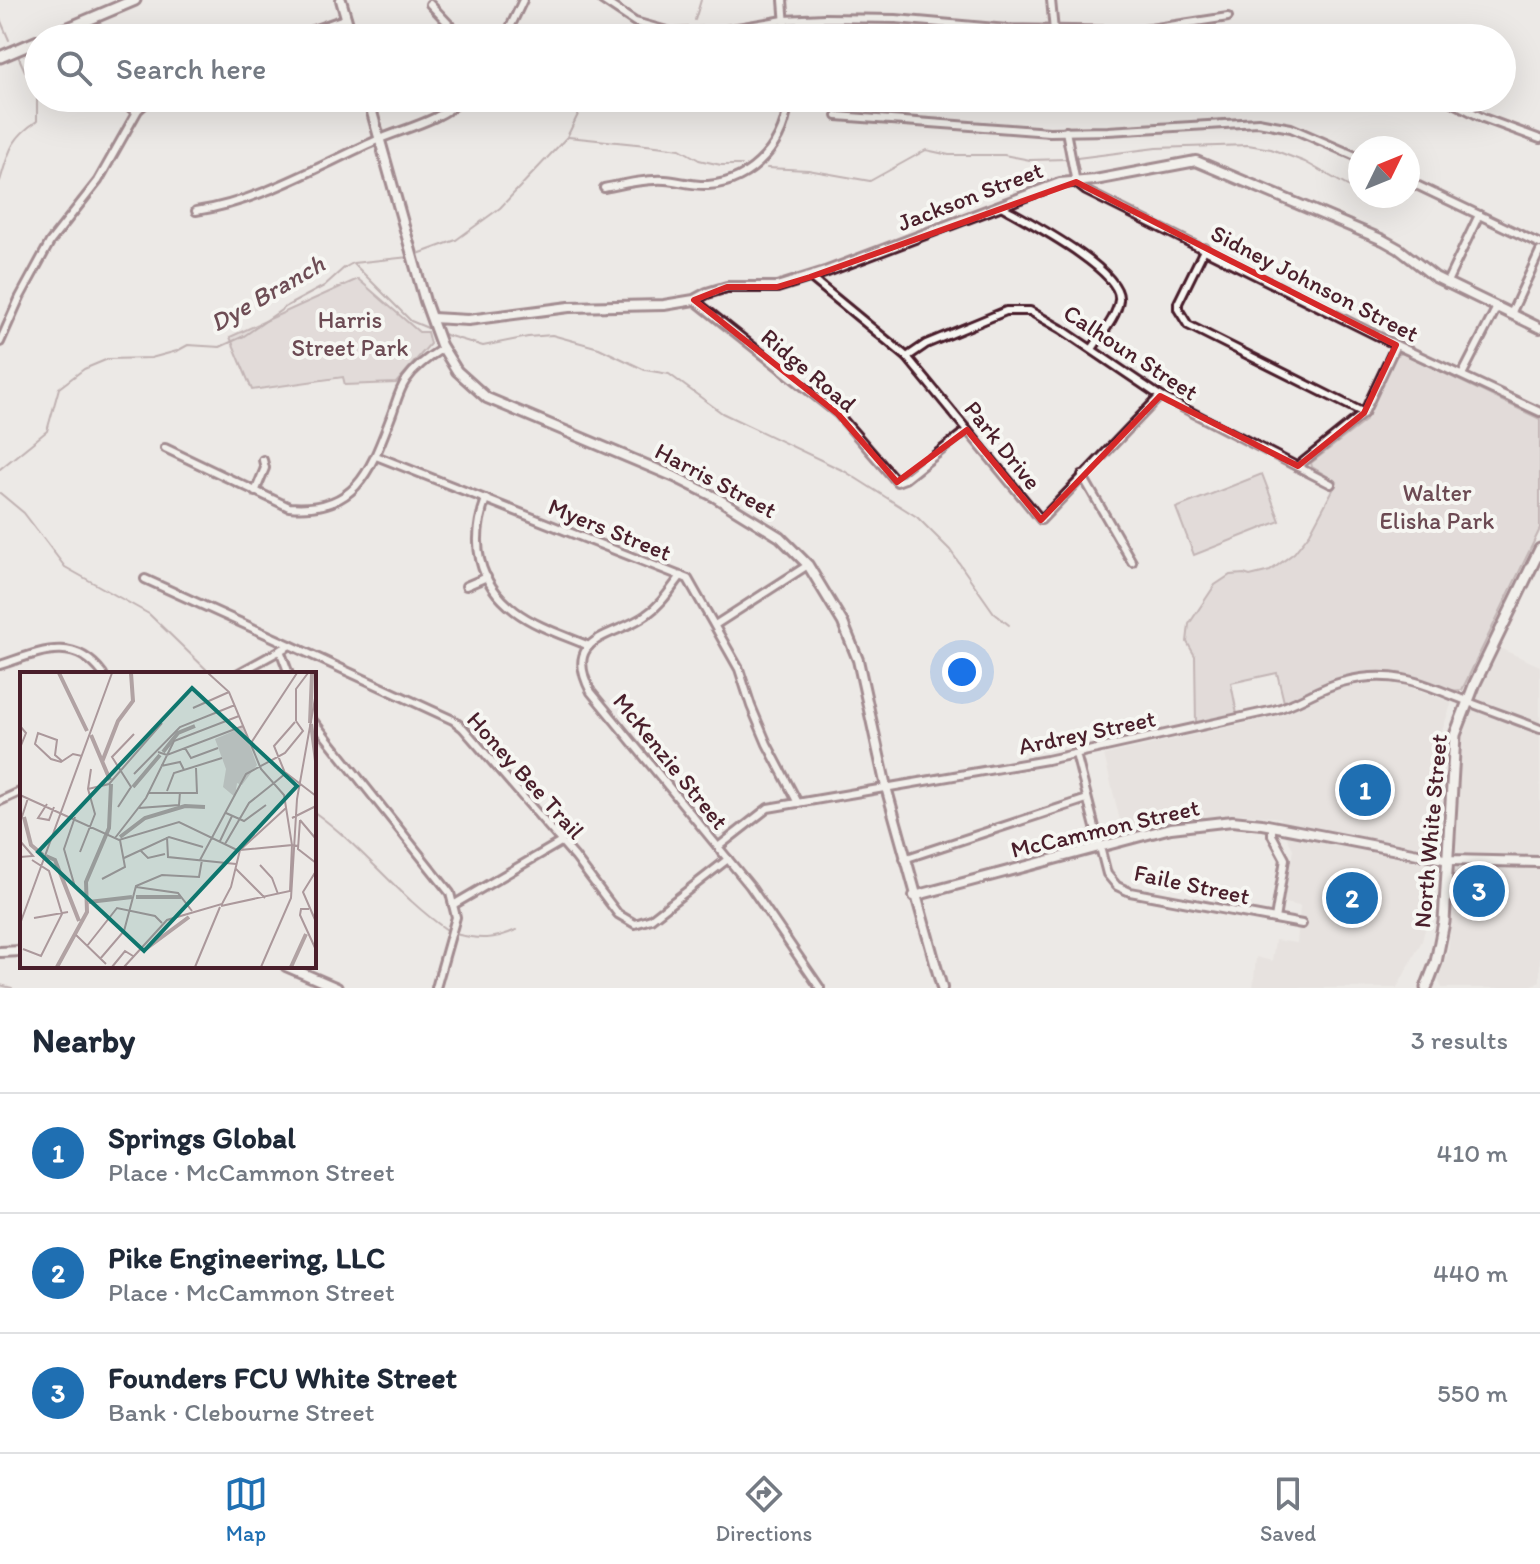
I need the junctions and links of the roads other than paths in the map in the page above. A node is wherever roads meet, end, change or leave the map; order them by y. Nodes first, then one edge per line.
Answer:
1 (135, 0) edge
2 (341, 0) edge
3 (523, 0) edge
4 (602, 0) edge
5 (783, 0) edge
6 (1051, 0) edge
7 (430, 4) dead end
8 (1228, 17) dead end
9 (347, 18) junction
10 (784, 20) junction
11 (78, 24) edge
12 (330, 24) edge
13 (348, 24) edge
14 (449, 24) edge
15 (512, 24) edge
16 (642, 24) edge
17 (761, 24) edge
18 (784, 24) edge
19 (962, 24) edge
20 (1053, 24) edge
21 (1182, 24) edge
22 (24, 47) edge
23 (0, 57) edge
24 (136, 112) edge
25 (372, 112) edge
26 (445, 112) edge
27 (785, 112) edge
28 (1471, 112) edge
29 (837, 116) dead end
30 (1066, 131) junction
31 (380, 139) junction
32 (1540, 139) edge
33 (1348, 153) edge
34 (1076, 182) junction
35 (1420, 187) edge
36 (604, 188) dead end
37 (999, 205) junction
38 (196, 211) dead end
39 (1479, 215) junction
40 (1540, 244) edge
41 (1205, 248) junction
42 (1540, 251) edge
43 (810, 277) junction
44 (1446, 284) junction
45 (694, 300) junction
46 (1497, 307) junction
47 (1511, 314) junction
48 (432, 318) junction
49 (1540, 328) edge
50 (0, 342) edge
51 (1396, 345) junction
52 (443, 348) junction
53 (1092, 349) junction
54 (907, 357) junction
55 (1462, 375) junction
56 (1160, 396) junction
57 (1540, 412) edge
58 (1364, 413) junction
59 (967, 430) junction
60 (165, 448) dead end
61 (376, 456) junction
62 (263, 460) dead end
63 (1298, 466) junction
64 (1082, 475) junction
65 (1331, 484) dead end
66 (255, 492) junction
67 (486, 499) junction
68 (1540, 549) edge
69 (1536, 561) edge
70 (1132, 562) dead end
71 (808, 565) junction
72 (681, 576) junction
73 (487, 577) junction
74 (145, 579) dead end
75 (466, 586) dead end
76 (715, 625) junction
77 (290, 645) junction
78 (589, 646) junction
79 (280, 650) junction
80 (0, 665) edge
81 (101, 672) edge
82 (241, 672) edge
83 (288, 672) edge
84 (1466, 701) junction
85 (316, 724) edge
86 (1540, 729) edge
87 (1076, 754) junction
88 (886, 787) junction
89 (20, 792) edge
90 (1087, 799) junction
91 (0, 801) edge
92 (798, 803) junction
93 (1272, 826) junction
94 (561, 842) junction
95 (718, 847) junction
96 (1099, 847) junction
97 (728, 859) junction
98 (904, 859) junction
99 (1449, 860) junction
100 (1540, 862) edge
101 (914, 896) junction
102 (453, 905) junction
103 (1275, 919) junction
104 (1302, 924) dead end
105 (20, 951) edge
106 (0, 952) edge
107 (291, 968) edge
108 (337, 988) edge
109 (436, 988) edge
110 (820, 988) edge
111 (942, 988) edge
112 (1426, 988) edge

1 - 11 main road
2 - 9 street
3 - 15 street
4 - 16 street
5 - 10 street
6 - 20 street
7 - 14 street
8 - 21 street
9 - 12 street
9 - 13 street
10 - 17 street
10 - 18 street
10 - 19 street
22 - 23 main road
24 - 50 street
25 - 31 street, Harris Street
26 - 31 street
27 - 36 street
28 - 32 street
29 - 30 street
30 - 33 street
30 - 34 street
31 - 38 street
31 - 48 street, Harris Street
34 - 37 street, Jackson Street
34 - 41 street, Sidney Johnson Street
34 - 44 street, Jackson Street
35 - 39 street
37 - 43 street, Jackson Street
37 - 53 street
39 - 40 street
39 - 44 street
41 - 51 street, Sidney Johnson Street
41 - 58 street
42 - 47 street
43 - 45 street, Jackson Street
43 - 54 street, Park Drive
44 - 46 street, Jackson Street
45 - 48 street, Jackson Street
45 - 59 street, Ridge Road
46 - 47 street, Jackson Street
46 - 55 street
47 - 49 street, Jackson Street
48 - 52 street, Harris Street
51 - 55 street, Sidney Johnson Street
51 - 58 street
52 - 61 street
52 - 71 street, Harris Street
53 - 54 street, Calhoun Street
53 - 56 street, Calhoun Street
54 - 59 street, Park Drive
55 - 57 street, Sidney Johnson Street
56 - 63 street, Calhoun Street
56 - 64 street, Park Drive
58 - 63 street
59 - 64 street, Park Drive
60 - 66 street
61 - 66 street
61 - 67 street, Myers Street
62 - 66 street
63 - 65 street, Calhoun Street
64 - 70 street
67 - 72 street, Myers Street
67 - 73 street
68 - 69 main road, North White Street
69 - 84 main road, North White Street
71 - 76 street
71 - 88 street, Harris Street
72 - 76 street, Myers Street
72 - 78 street
73 - 75 street
73 - 78 street
74 - 77 street, Honey Bee Trail
76 - 92 street, Myers Street
77 - 79 street
77 - 94 street, Honey Bee Trail
78 - 95 street, McKenzie Street
79 - 82 street
79 - 83 street
80 - 81 street
84 - 86 street, Ardrey Street
84 - 87 street, Ardrey Street
84 - 99 main road, North White Street
85 - 102 street
87 - 88 street, Ardrey Street
87 - 90 street, Faile Street
88 - 92 street, Ardrey Street
88 - 98 street, Harris Street
89 - 91 street
90 - 96 street, Faile Street
90 - 98 street
92 - 95 street, Ardrey Street
93 - 96 street, McCammon Street
93 - 99 street, McCammon Street
93 - 103 street
94 - 97 street, Honey Bee Trail
94 - 102 street
95 - 97 street, McKenzie Street
96 - 101 street, McCammon Street
96 - 103 street, Faile Street
97 - 110 street, McKenzie Street
98 - 101 street, Harris Street
99 - 100 street, McCammon Street
99 - 112 main road, North White Street
101 - 111 street, Harris Street
102 - 109 street
103 - 104 street, Faile Street
105 - 106 street
107 - 108 street

